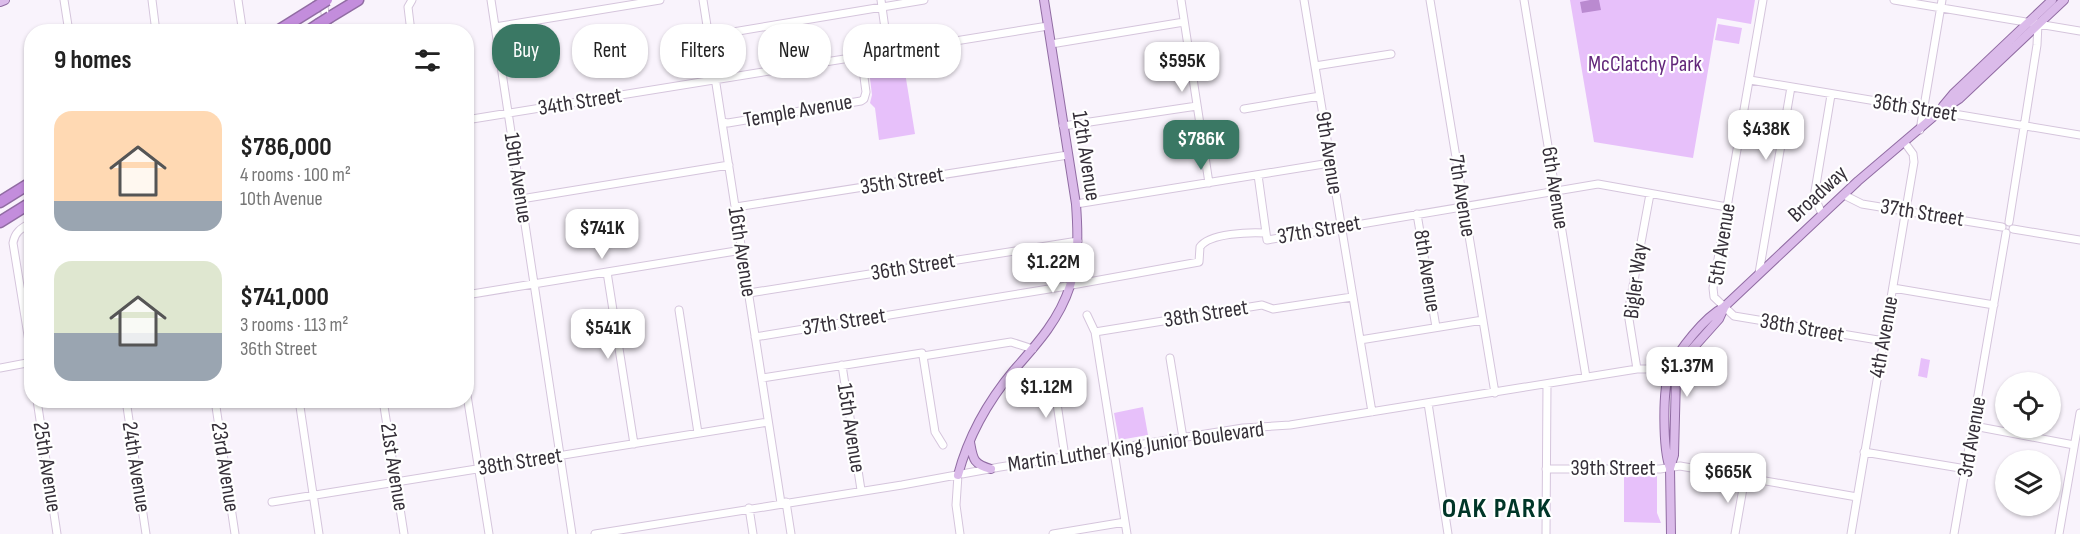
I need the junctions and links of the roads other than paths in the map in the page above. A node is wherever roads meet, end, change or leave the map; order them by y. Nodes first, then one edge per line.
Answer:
1 (5, 0) edge
2 (64, 0) edge
3 (152, 0) edge
4 (238, 0) edge
5 (358, 0) edge
6 (491, 0) edge
7 (660, 0) edge
8 (703, 0) edge
9 (924, 0) edge
10 (1044, 0) edge
11 (1181, 0) edge
12 (1304, 0) edge
13 (1430, 0) edge
14 (1524, 0) edge
15 (1764, 0) edge
16 (1894, 0) edge
17 (1942, 0) edge
18 (2052, 0) edge
19 (2064, 0) edge
20 (411, 1) edge
21 (0, 2) edge
22 (323, 2) edge
23 (881, 3) edge
24 (1941, 8) junction
25 (1184, 22) junction
26 (2033, 22) junction
27 (68, 24) edge
28 (155, 24) edge
29 (242, 24) edge
30 (289, 24) edge
31 (323, 24) edge
32 (326, 24) edge
33 (410, 24) edge
34 (495, 24) edge
35 (513, 24) edge
36 (707, 24) edge
37 (884, 24) edge
38 (1048, 26) junction
39 (746, 29) edge
40 (2080, 31) edge
41 (961, 39) edge
42 (1051, 44) junction
43 (1391, 54) dead end
44 (843, 59) edge
45 (1315, 66) junction
46 (746, 74) edge
47 (503, 78) edge
48 (716, 78) joint
49 (864, 78) edge
50 (1750, 80) junction
51 (1791, 87) junction
52 (1831, 94) junction
53 (1320, 96) junction
54 (1197, 106) junction
55 (1923, 108) junction
56 (1244, 109) dead end
57 (1939, 112) junction
58 (508, 113) junction
59 (474, 119) edge
60 (723, 122) junction
61 (1063, 126) junction
62 (2024, 126) junction
63 (1920, 130) junction
64 (2080, 135) edge
65 (1905, 143) junction
66 (1068, 154) junction
67 (1330, 163) junction
68 (729, 165) junction
69 (1258, 175) junction
70 (1209, 183) junction
71 (24, 187) edge
72 (1555, 191) junction
73 (1650, 194) junction
74 (1844, 195) junction
75 (521, 199) junction
76 (0, 202) edge
77 (1076, 204) junction
78 (1464, 206) junction
79 (24, 207) edge
80 (736, 207) junction
81 (1727, 207) junction
82 (1906, 210) junction
83 (1417, 214) junction
84 (1822, 214) junction
85 (0, 222) edge
86 (1341, 226) junction
87 (2011, 226) junction
88 (24, 227) edge
89 (2004, 230) junction
90 (1266, 233) junction
91 (2080, 240) edge
92 (1078, 241) junction
93 (742, 250) junction
94 (607, 272) junction
95 (1759, 273) junction
96 (534, 284) junction
97 (1071, 285) junction
98 (1893, 288) junction
99 (749, 293) junction
100 (474, 294) edge
101 (1353, 297) junction
102 (1994, 305) junction
103 (1724, 307) junction
104 (679, 310) dead end
105 (24, 311) edge
106 (1087, 315) dead end
107 (1483, 320) junction
108 (1436, 327) junction
109 (1095, 332) junction
110 (755, 337) junction
111 (1360, 340) junction
112 (1884, 341) junction
113 (1034, 349) junction
114 (923, 356) junction
115 (1170, 358) dead end
116 (24, 363) edge
117 (842, 365) junction
118 (0, 368) edge
119 (1637, 369) junction
120 (1674, 369) junction
121 (1053, 377) dead end
122 (1586, 377) junction
123 (762, 378) junction
124 (1547, 384) junction
125 (1495, 393) junction
126 (1428, 403) junction
127 (38, 408) edge
128 (127, 408) edge
129 (216, 408) edge
130 (300, 408) edge
131 (384, 408) edge
132 (469, 408) edge
133 (1372, 412) junction
134 (2080, 413) edge
135 (768, 422) junction
136 (1974, 426) junction
137 (698, 433) junction
138 (1183, 438) junction
139 (970, 441) junction
140 (634, 444) junction
141 (2074, 445) junction
142 (943, 446) dead end
143 (1113, 449) junction
144 (1864, 452) junction
145 (560, 455) junction
146 (1065, 457) junction
147 (1670, 468) junction
148 (479, 469) junction
149 (991, 469) junction
150 (1546, 469) junction
151 (1966, 469) junction
152 (958, 475) junction
153 (1744, 477) junction
154 (396, 482) junction
155 (861, 490) junction
156 (313, 495) junction
157 (1857, 497) junction
158 (272, 502) dead end
159 (784, 503) junction
160 (749, 508) junction
161 (1125, 522) junction
162 (57, 534) edge
163 (146, 534) edge
164 (235, 534) edge
165 (319, 534) edge
166 (404, 534) edge
167 (489, 534) edge
168 (572, 534) edge
169 (595, 534) edge
170 (753, 534) edge
171 (791, 534) edge
172 (960, 534) edge
173 (1053, 534) edge
174 (1127, 534) edge
175 (1448, 534) edge
176 (1546, 534) edge
177 (1671, 534) edge
178 (1735, 534) edge
179 (1851, 534) edge
180 (1954, 534) edge
181 (2059, 534) edge

1 - 21 main road
2 - 27 street
3 - 28 street
4 - 29 street
5 - 32 highway, bridge
6 - 34 street, 19th Avenue
7 - 35 street
8 - 36 street, 16th Avenue
9 - 23 street
10 - 38 main road, 12th Avenue
11 - 25 street
12 - 45 street, 9th Avenue
13 - 78 street, 7th Avenue
14 - 72 street, 6th Avenue
15 - 50 street, 5th Avenue
16 - 24 street
17 - 24 street
18 - 26 main road, Broadway
19 - 26 main road, Broadway
20 - 33 street
22 - 30 highway
22 - 31 street
23 - 37 street
23 - 39 street
24 - 26 street
24 - 55 street
25 - 42 street
25 - 54 street
26 - 40 street
26 - 57 main road, Broadway
26 - 62 street
38 - 41 street, 34th Street
38 - 42 main road, 12th Avenue
42 - 61 main road, 12th Avenue
43 - 45 street
44 - 46 street, 34th Street
45 - 53 street, 9th Avenue
47 - 58 street, 19th Avenue
48 - 58 street, 34th Street
48 - 60 street, 16th Avenue
49 - 60 street, Temple Avenue
50 - 51 street, 36th Street
50 - 81 street, 5th Avenue
51 - 52 street, 36th Street
51 - 95 street
52 - 55 street, 36th Street
52 - 84 street
53 - 56 street
53 - 67 street, 9th Avenue
54 - 61 street
54 - 70 street
55 - 57 street, 36th Street
55 - 63 street
57 - 62 street, 36th Street
57 - 63 main road, Broadway
58 - 59 street, 34th Street
58 - 75 street, 19th Avenue
60 - 68 street, 16th Avenue
61 - 66 main road, 12th Avenue
62 - 64 street, 36th Street
62 - 87 street
63 - 65 main road, Broadway
65 - 74 main road, Broadway
65 - 82 street, 4th Avenue
66 - 77 main road, 12th Avenue
66 - 80 street, 35th Street
67 - 69 street
67 - 86 street, 9th Avenue
68 - 75 street
68 - 80 street, 16th Avenue
69 - 70 street
69 - 90 street
70 - 77 street
71 - 76 highway
72 - 73 street, 37th Street
72 - 78 street, 37th Street
72 - 122 street, 6th Avenue
73 - 81 street, 37th Street
73 - 119 street, Bigler Way
74 - 82 street, 37th Street
74 - 84 main road, Broadway
75 - 96 street, 19th Avenue
77 - 92 main road, 12th Avenue
78 - 83 street, 37th Street
78 - 107 street, 7th Avenue
79 - 85 highway
80 - 93 street, 16th Avenue
81 - 103 street, 5th Avenue
82 - 89 street, 37th Street
82 - 98 street, 4th Avenue
83 - 86 street, 37th Street
83 - 108 street, 8th Avenue
84 - 95 main road, Broadway
86 - 90 street, 37th Street
86 - 101 street, 9th Avenue
87 - 89 street
87 - 91 street
88 - 105 street
89 - 102 street, 3rd Avenue
90 - 97 street, 37th Street
92 - 97 main road, 12th Avenue
92 - 99 street, 36th Street
93 - 94 street
93 - 99 street, 16th Avenue
94 - 96 street
94 - 140 street
95 - 103 main road, Broadway
96 - 100 street
96 - 145 street, 19th Avenue
97 - 110 street, 37th Street
97 - 113 main road, 12th Avenue
98 - 102 street
98 - 112 street, 4th Avenue
99 - 110 street, 16th Avenue
101 - 109 street, 38th Street
101 - 111 street, 9th Avenue
102 - 136 street, 3rd Avenue
103 - 112 street, 38th Street
103 - 120 main road, Broadway
104 - 137 street
106 - 109 street
107 - 108 street
107 - 125 street, 7th Avenue
108 - 111 street
109 - 143 street
110 - 123 street, 16th Avenue
111 - 133 street, 9th Avenue
112 - 144 street, 4th Avenue
113 - 114 street
113 - 139 main road, 12th Avenue
114 - 117 street
114 - 142 street
115 - 138 street
116 - 118 street
117 - 123 street
117 - 155 street, 15th Avenue
119 - 120 street, Martin Luther King Junior Boulevard
119 - 122 street, Martin Luther King Junior Boulevard
120 - 147 main road, Broadway
121 - 146 street
122 - 124 street, Martin Luther King Junior Boulevard
123 - 135 street, 16th Avenue
124 - 125 street, Martin Luther King Junior Boulevard
124 - 150 street
125 - 126 street, Martin Luther King Junior Boulevard
126 - 133 street, Martin Luther King Junior Boulevard
126 - 175 street
127 - 162 street, 25th Avenue
128 - 163 street, 24th Avenue
129 - 164 street, 23rd Avenue
130 - 156 street
131 - 154 street, 21st Avenue
132 - 148 street
133 - 138 street, Martin Luther King Junior Boulevard
134 - 141 street
135 - 137 street, 38th Street
135 - 159 street, 16th Avenue
136 - 141 street
136 - 151 street, 3rd Avenue
137 - 140 street, 38th Street
138 - 143 street, Martin Luther King Junior Boulevard
139 - 149 main road
139 - 152 main road, 12th Avenue
140 - 145 street, 38th Street
141 - 181 street
143 - 146 street, Martin Luther King Junior Boulevard
143 - 161 street
144 - 151 street
144 - 157 street, 4th Avenue
145 - 148 street, 38th Street
145 - 168 street, 19th Avenue
146 - 149 street, Martin Luther King Junior Boulevard
147 - 150 street, 39th Street
147 - 153 street, 39th Street
147 - 177 main road, Broadway
148 - 154 street, 38th Street
148 - 167 street
149 - 152 street, Martin Luther King Junior Boulevard
150 - 176 street
151 - 180 street, 3rd Avenue
152 - 155 street, Martin Luther King Junior Boulevard
152 - 172 street
153 - 157 street, 39th Street
153 - 178 street
154 - 156 street, 38th Street
154 - 166 street, 21st Avenue
155 - 159 street, Martin Luther King Junior Boulevard
156 - 158 street, 38th Street
156 - 165 street
157 - 179 street, 4th Avenue
159 - 160 street, Martin Luther King Junior Boulevard
159 - 171 street, 16th Avenue
160 - 169 street, Martin Luther King Junior Boulevard
160 - 170 street
161 - 173 street
161 - 174 street

